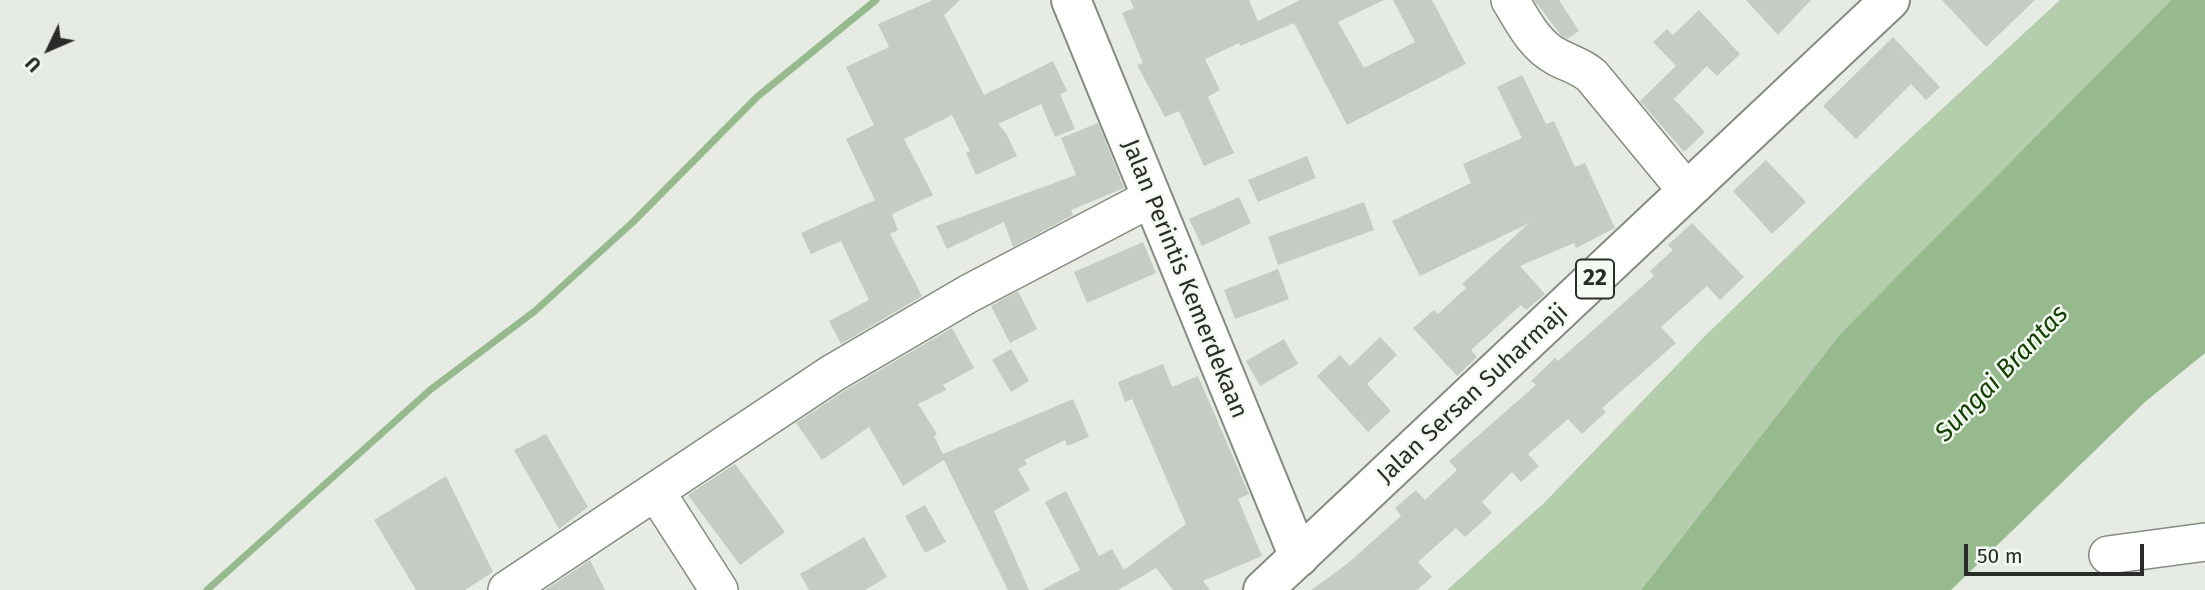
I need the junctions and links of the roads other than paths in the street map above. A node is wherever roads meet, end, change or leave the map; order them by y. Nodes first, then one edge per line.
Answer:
1 (1071, 0) edge
2 (1510, 0) edge
3 (1890, 0) edge
4 (1688, 191) junction
5 (1151, 198) junction
6 (656, 492) junction
7 (2205, 542) edge
8 (2108, 555) dead end
9 (1299, 557) junction
10 (507, 590) edge
11 (719, 590) edge
12 (1263, 590) edge

1 - 5 main road, Jalan Perintis Kemerdekaan
2 - 4 street
3 - 4 main road, Jalan Sersan Suharmaji / 22
4 - 9 main road, Jalan Sersan Suharmaji / 22
5 - 6 street
5 - 9 main road, Jalan Perintis Kemerdekaan
6 - 10 street
6 - 11 street
7 - 8 street
9 - 12 main road, 22

